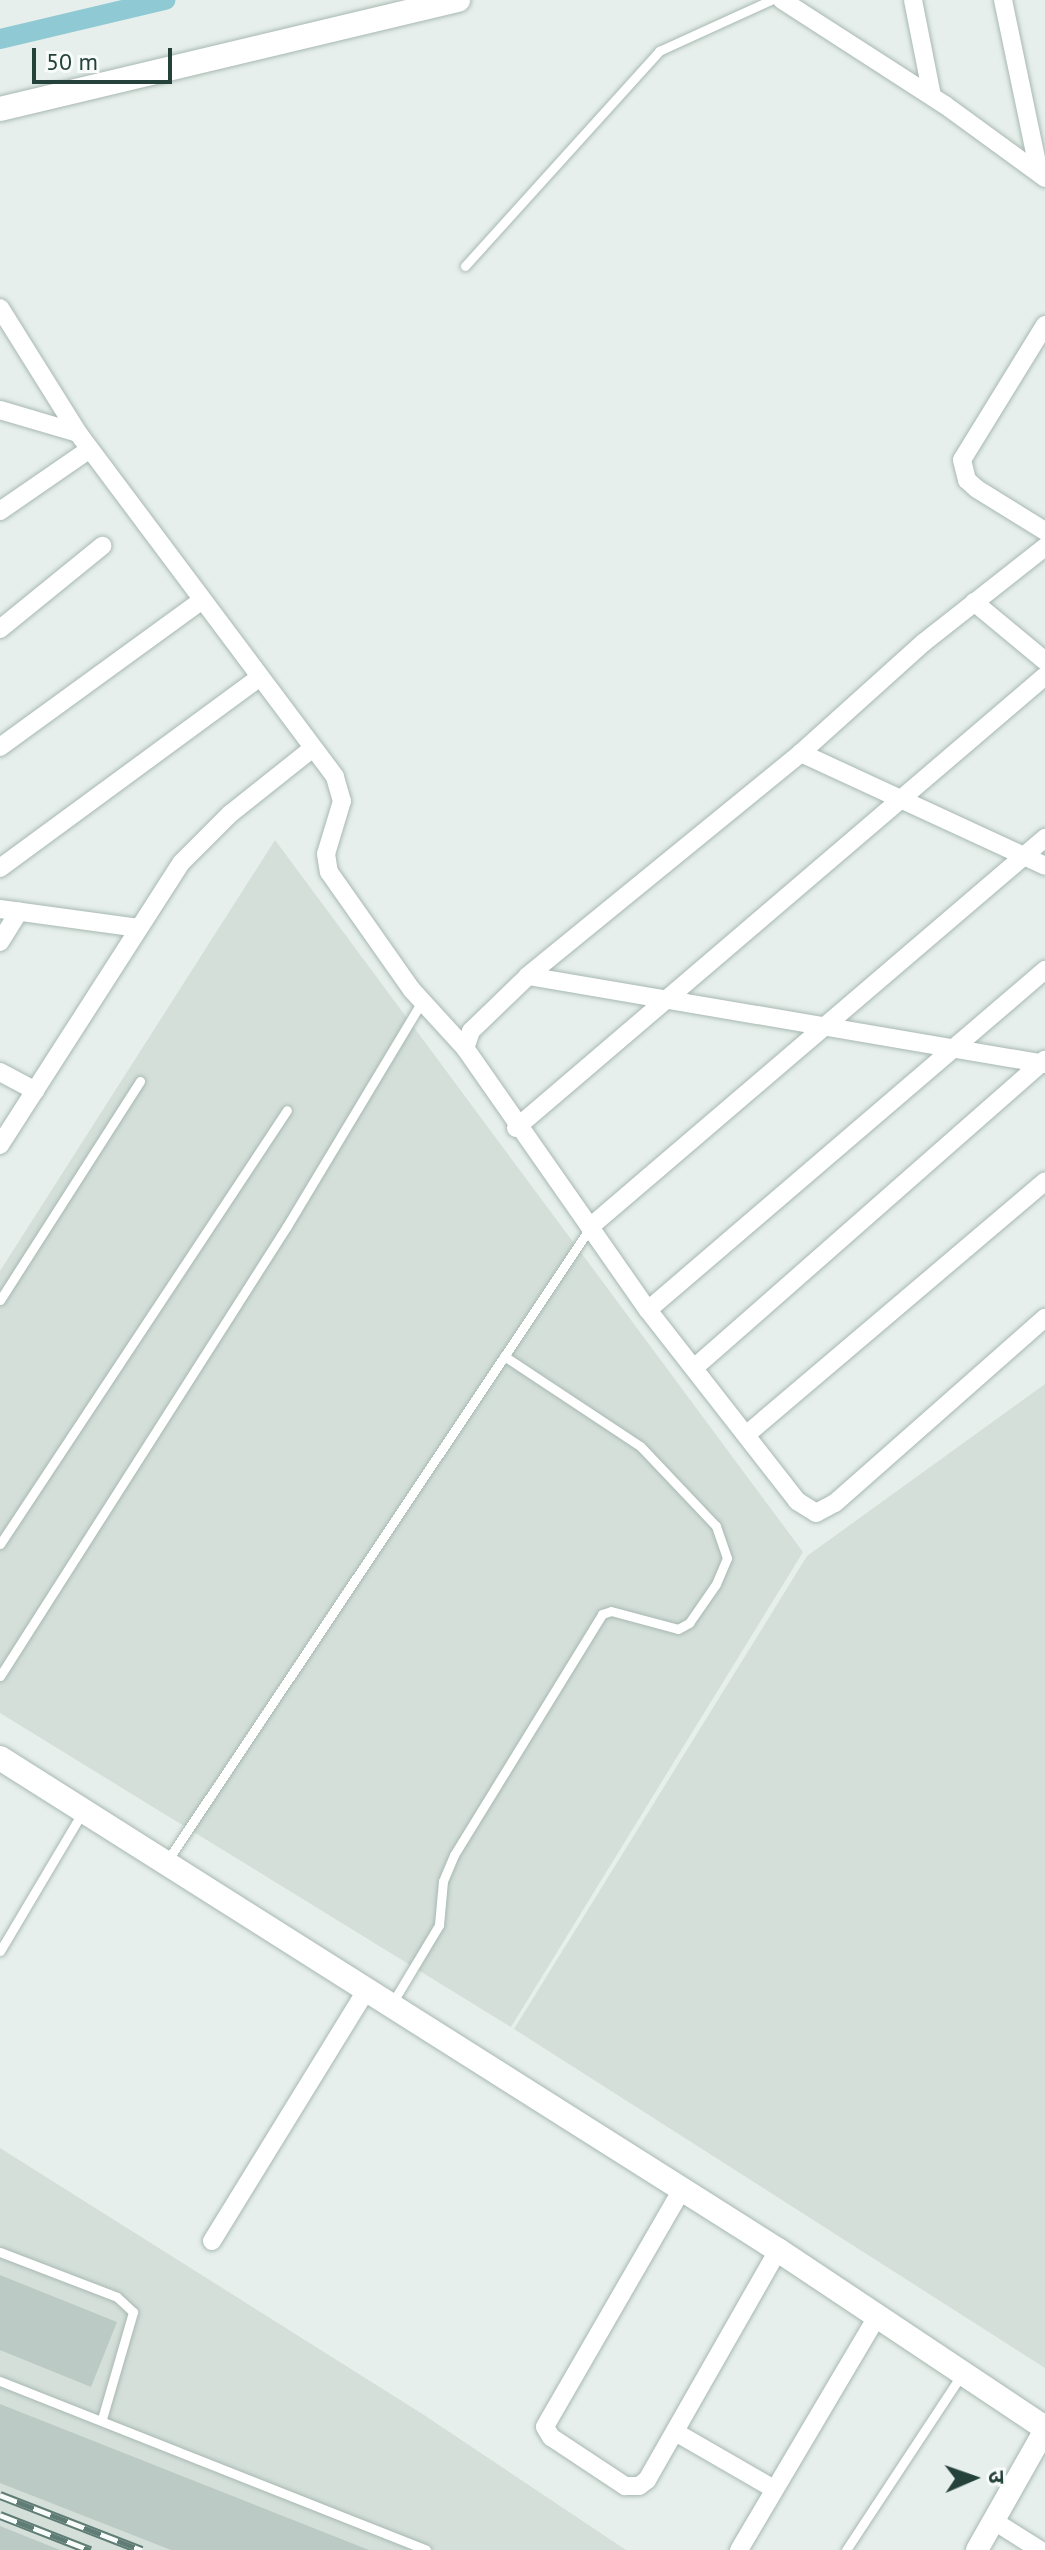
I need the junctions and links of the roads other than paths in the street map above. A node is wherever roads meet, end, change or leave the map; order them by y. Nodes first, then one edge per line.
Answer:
1 (458, 0) edge
2 (771, 0) edge
3 (782, 0) edge
4 (913, 0) edge
5 (1003, 0) edge
6 (932, 96) junction
7 (0, 109) edge
8 (1042, 176) edge
9 (465, 266) dead end
10 (0, 308) edge
11 (1045, 325) edge
12 (0, 410) edge
13 (84, 441) junction
14 (0, 511) edge
15 (1045, 531) edge
16 (102, 546) dead end
17 (1045, 547) edge
18 (202, 600) junction
19 (974, 602) junction
20 (0, 629) edge
21 (1045, 661) edge
22 (1045, 676) edge
23 (259, 678) junction
24 (0, 747) edge
25 (313, 748) junction
26 (801, 753) junction
27 (899, 802) junction
28 (1045, 838) edge
29 (1023, 856) junction
30 (1045, 866) edge
31 (0, 868) edge
32 (10, 910) edge
33 (139, 928) junction
34 (0, 942) edge
35 (1045, 970) edge
36 (528, 976) junction
37 (669, 1000) junction
38 (422, 1001) junction
39 (825, 1024) junction
40 (952, 1047) junction
41 (465, 1048) junction
42 (1044, 1062) edge
43 (0, 1072) edge
44 (140, 1081) dead end
45 (35, 1091) junction
46 (287, 1110) dead end
47 (516, 1128) junction
48 (0, 1145) edge
49 (1045, 1181) edge
50 (590, 1227) junction
51 (0, 1300) edge
52 (648, 1310) junction
53 (1045, 1318) edge
54 (504, 1356) junction
55 (694, 1368) junction
56 (746, 1435) junction
57 (0, 1544) edge
58 (0, 1676) edge
59 (0, 1758) edge
60 (83, 1811) junction
61 (165, 1864) junction
62 (0, 1951) edge
63 (365, 1992) junction
64 (390, 2007) junction
65 (681, 2191) junction
66 (212, 2241) dead end
67 (778, 2250) junction
68 (0, 2252) edge
69 (878, 2315) junction
70 (964, 2371) junction
71 (0, 2381) edge
72 (102, 2419) junction
73 (1045, 2429) edge
74 (677, 2433) junction
75 (774, 2489) junction
76 (994, 2521) junction
77 (426, 2550) edge
78 (739, 2550) edge
79 (846, 2550) edge
80 (977, 2550) edge
81 (1040, 2550) edge

1 - 7 main road
2 - 9 lane
3 - 6 street
4 - 6 street
5 - 8 street
6 - 8 street
10 - 13 street
11 - 15 street
12 - 13 street
13 - 14 street
13 - 18 street
16 - 20 street
17 - 19 street
18 - 23 street
18 - 24 street
19 - 21 street
19 - 26 street
22 - 27 street
23 - 25 street
23 - 31 street
25 - 33 street
25 - 38 street
26 - 27 street
26 - 36 street
27 - 29 street
27 - 37 street
28 - 29 street
29 - 30 street
29 - 39 street
32 - 33 street
32 - 34 street
33 - 45 street
35 - 40 street
36 - 37 street
36 - 41 street
37 - 39 street
37 - 47 street
38 - 41 street
38 - 58 lane
39 - 40 street
39 - 50 street
40 - 42 street
40 - 52 street
41 - 47 street
42 - 55 street
43 - 45 street
44 - 51 lane
45 - 48 street
46 - 57 lane
47 - 50 street
49 - 56 street
50 - 52 street
50 - 54 lane
52 - 55 street
53 - 56 street
54 - 61 lane
54 - 64 lane
55 - 56 street
59 - 60 main road
60 - 61 main road
60 - 62 lane
61 - 63 main road
63 - 64 main road
63 - 66 street
64 - 65 main road
65 - 67 main road
65 - 74 street
67 - 69 main road
67 - 74 street
68 - 72 lane
69 - 70 main road
69 - 75 street
70 - 73 main road
70 - 79 lane
71 - 72 lane
72 - 77 lane
73 - 76 street
74 - 75 street
75 - 78 street
76 - 80 street
76 - 81 street

